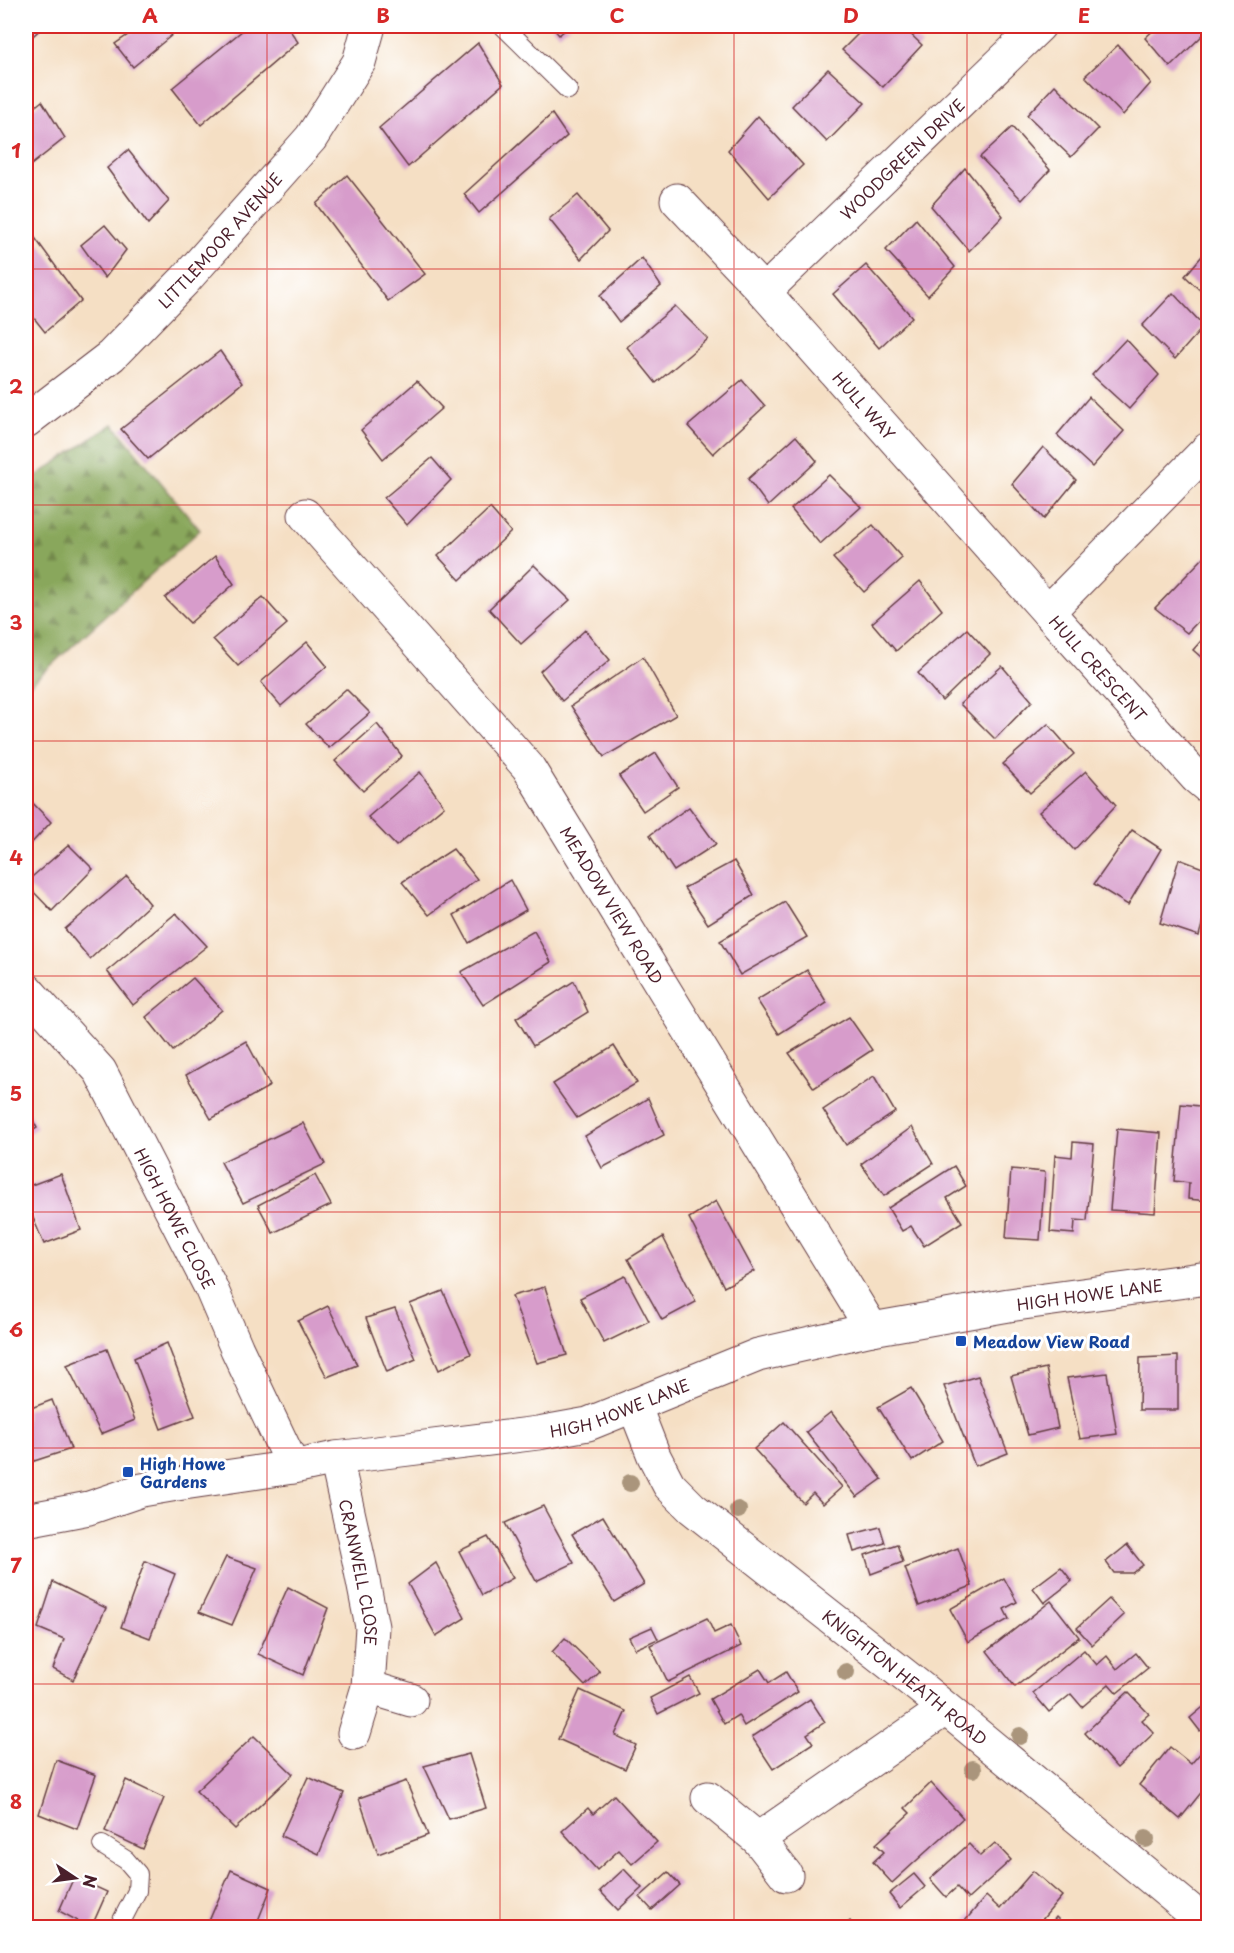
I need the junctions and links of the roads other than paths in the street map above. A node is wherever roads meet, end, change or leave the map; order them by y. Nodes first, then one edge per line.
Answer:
1 (369, 26) edge
2 (502, 26) edge
3 (1039, 26) edge
4 (568, 90) dead end
5 (677, 200) dead end
6 (764, 292) junction
7 (29, 411) edge
8 (1209, 449) edge
9 (304, 515) dead end
10 (1048, 612) junction
11 (1209, 787) edge
12 (26, 989) edge
13 (1209, 1278) edge
14 (872, 1329) junction
15 (634, 1405) junction
16 (336, 1458) junction
17 (293, 1467) junction
18 (27, 1516) edge
19 (368, 1688) junction
20 (411, 1700) dead end
21 (945, 1709) junction
22 (354, 1733) dead end
23 (708, 1798) dead end
24 (758, 1839) junction
25 (102, 1845) dead end
26 (786, 1875) dead end
27 (1209, 1925) edge
28 (118, 1928) edge

1 - 7 street, LITTLEMOOR AVENUE
2 - 4 lane
3 - 6 street, WOODGREEN DRIVE
5 - 6 street, HULL WAY
6 - 10 street, HULL WAY
8 - 10 street, HULL CRESCENT
9 - 14 street, MEADOW VIEW ROAD
10 - 11 street, HULL CRESCENT
12 - 17 street, HIGH HOWE CLOSE
13 - 14 street, HIGH HOWE LANE
14 - 15 street, HIGH HOWE LANE
15 - 16 street, HIGH HOWE LANE
15 - 21 street, KNIGHTON HEATH ROAD
16 - 17 street, HIGH HOWE LANE
16 - 19 street, CRANWELL CLOSE
17 - 18 street, HIGH HOWE LANE
19 - 20 street
19 - 22 street, CRANWELL CLOSE
21 - 24 street
21 - 27 street, KNIGHTON HEATH ROAD
23 - 24 street
24 - 26 street
25 - 28 lane

